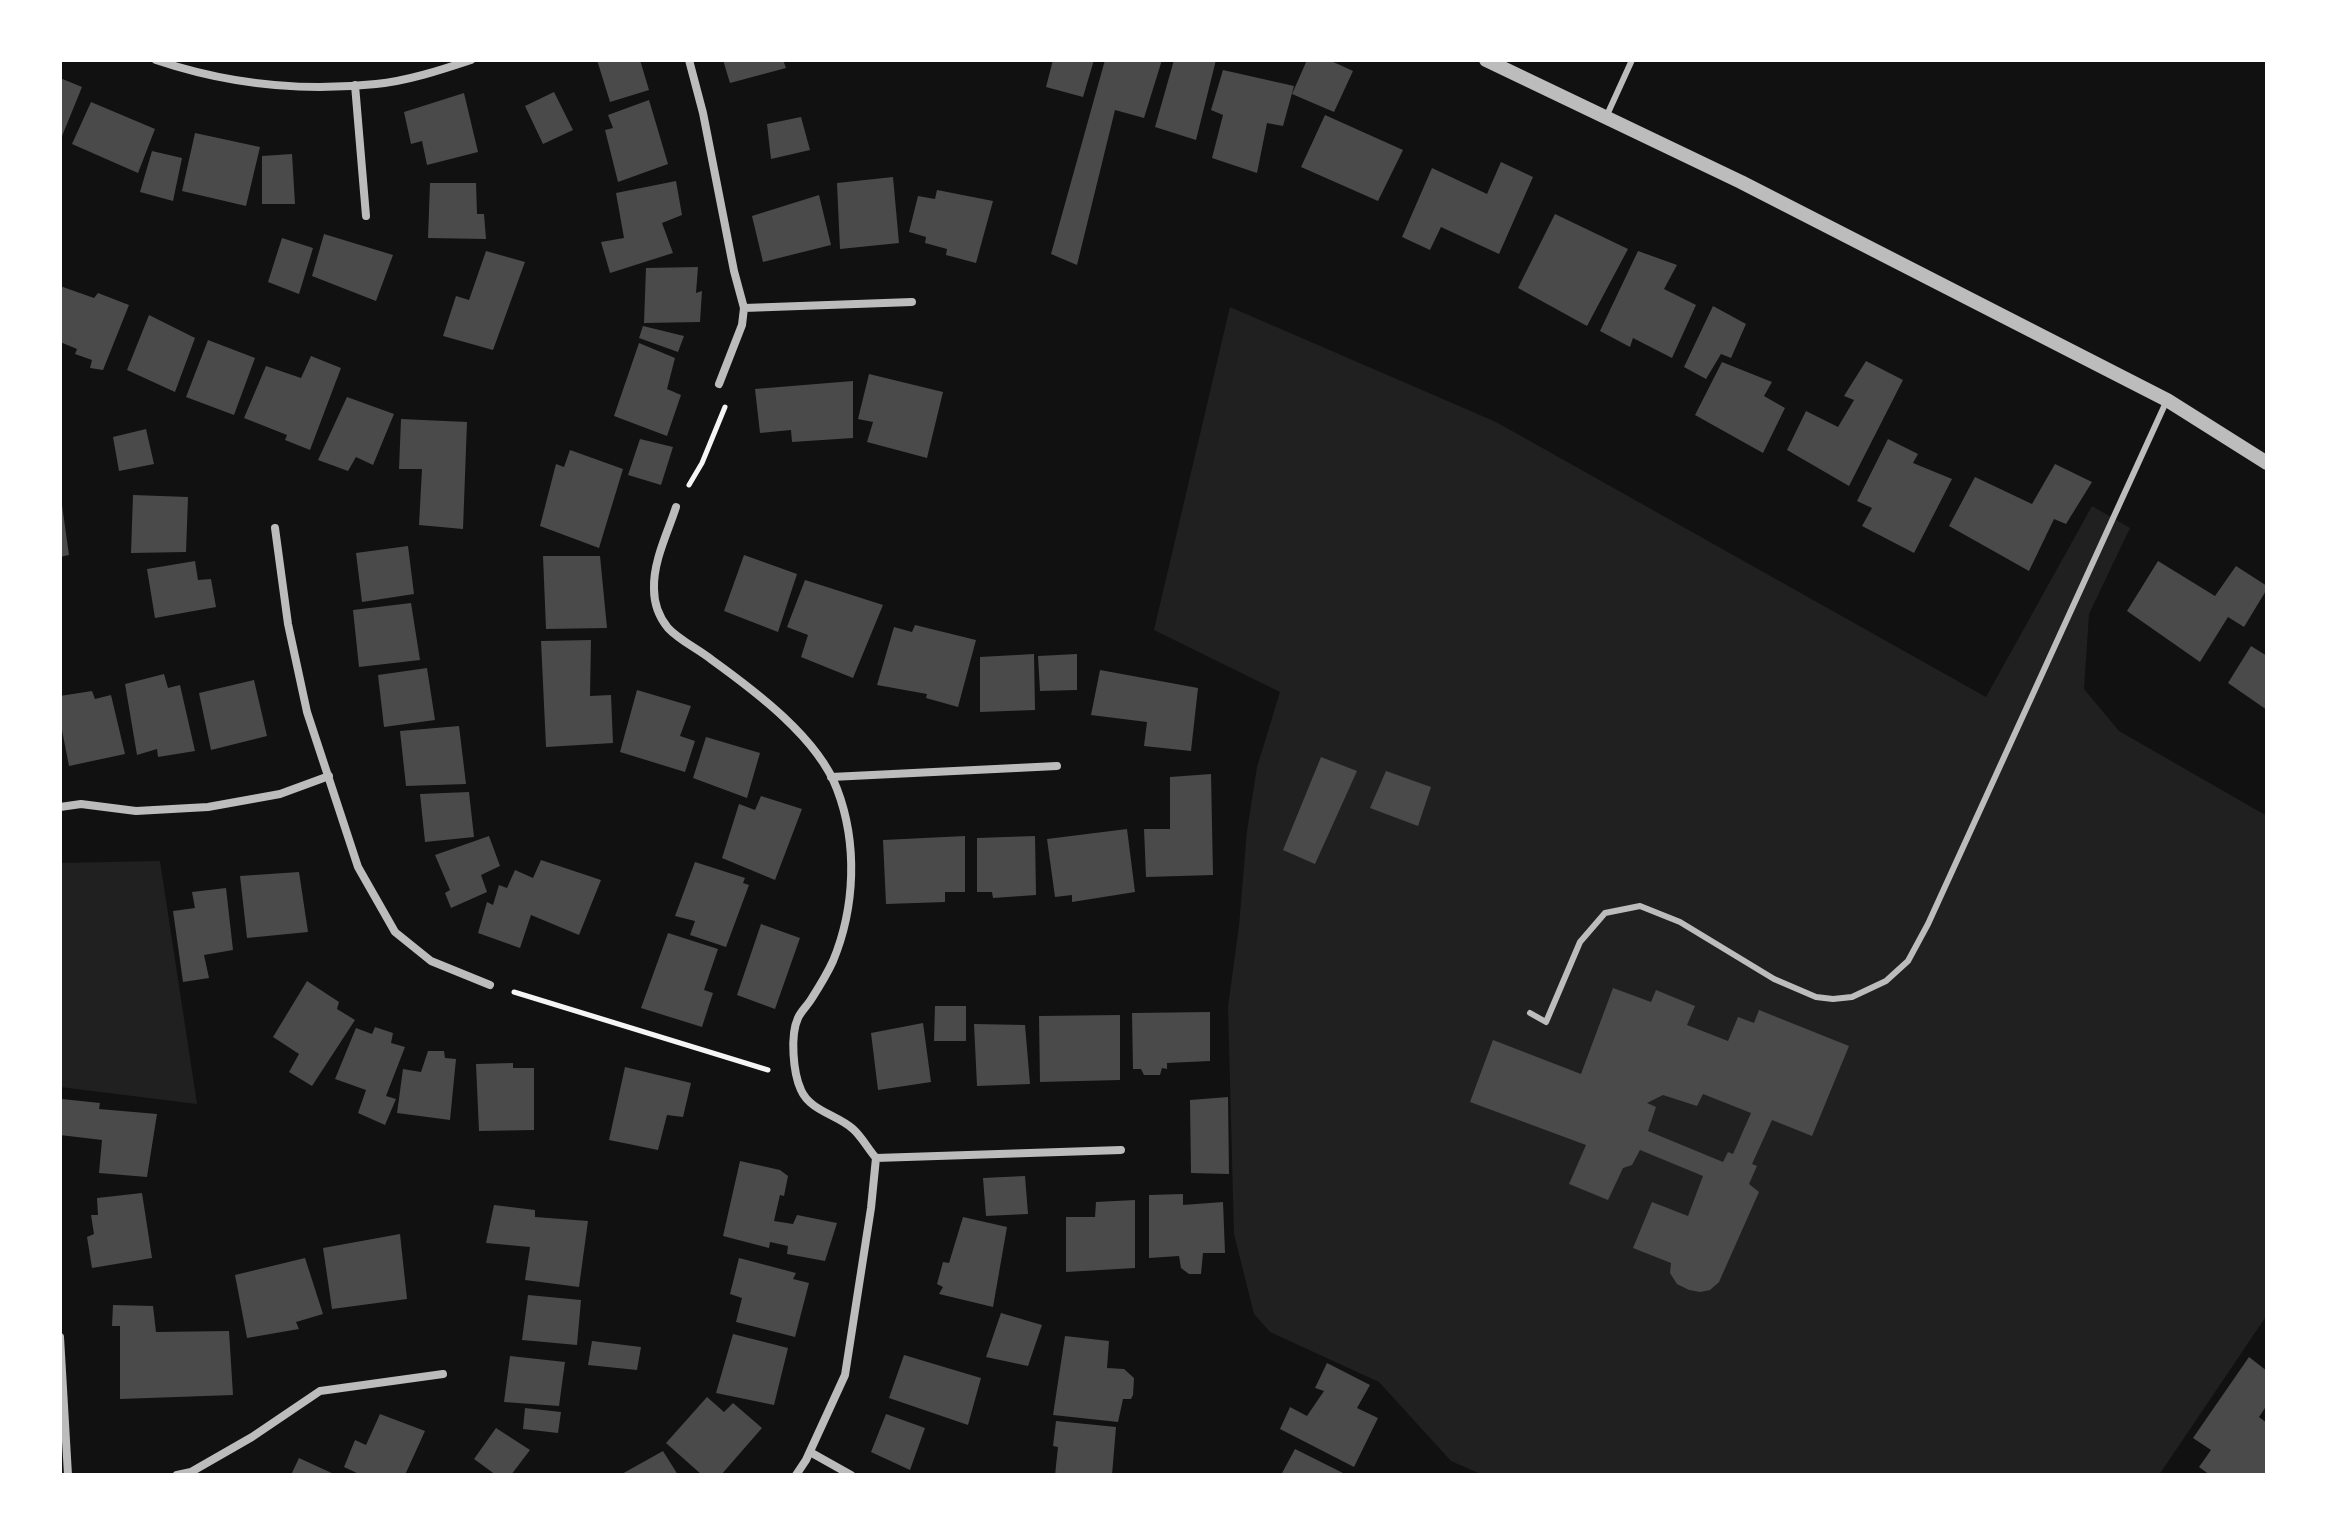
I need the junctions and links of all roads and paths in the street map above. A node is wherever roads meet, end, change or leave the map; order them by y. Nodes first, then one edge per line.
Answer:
1 (156, 60) edge
2 (471, 60) edge
3 (689, 60) edge
4 (1486, 60) edge
5 (1632, 60) edge
6 (355, 85) junction
7 (1605, 119) junction
8 (366, 216) dead end
9 (912, 302) dead end
10 (744, 308) junction
11 (719, 384) joint
12 (2167, 400) junction
13 (2267, 463) edge
14 (676, 507) joint
15 (275, 528) dead end
16 (1057, 766) dead end
17 (329, 776) junction
18 (831, 777) junction
19 (60, 807) edge
20 (490, 985) joint
21 (1530, 1013) dead end
22 (798, 1079) junction
23 (1121, 1150) dead end
24 (876, 1158) junction
25 (60, 1337) edge
26 (443, 1374) dead end
27 (810, 1452) junction
28 (68, 1475) edge
29 (177, 1475) edge
30 (796, 1475) edge
31 (851, 1475) edge

1 - 6 street
2 - 6 street
3 - 10 street
4 - 7 street
5 - 7 lane
6 - 8 street
7 - 12 street
9 - 10 street
10 - 11 street
11 - 14 path
12 - 13 street
12 - 21 lane
14 - 18 street
15 - 17 street
16 - 18 street
17 - 19 street
17 - 20 street
18 - 22 street
20 - 22 path
22 - 24 street
23 - 24 street
24 - 27 street
25 - 28 street
26 - 29 street
27 - 30 street
27 - 31 street

